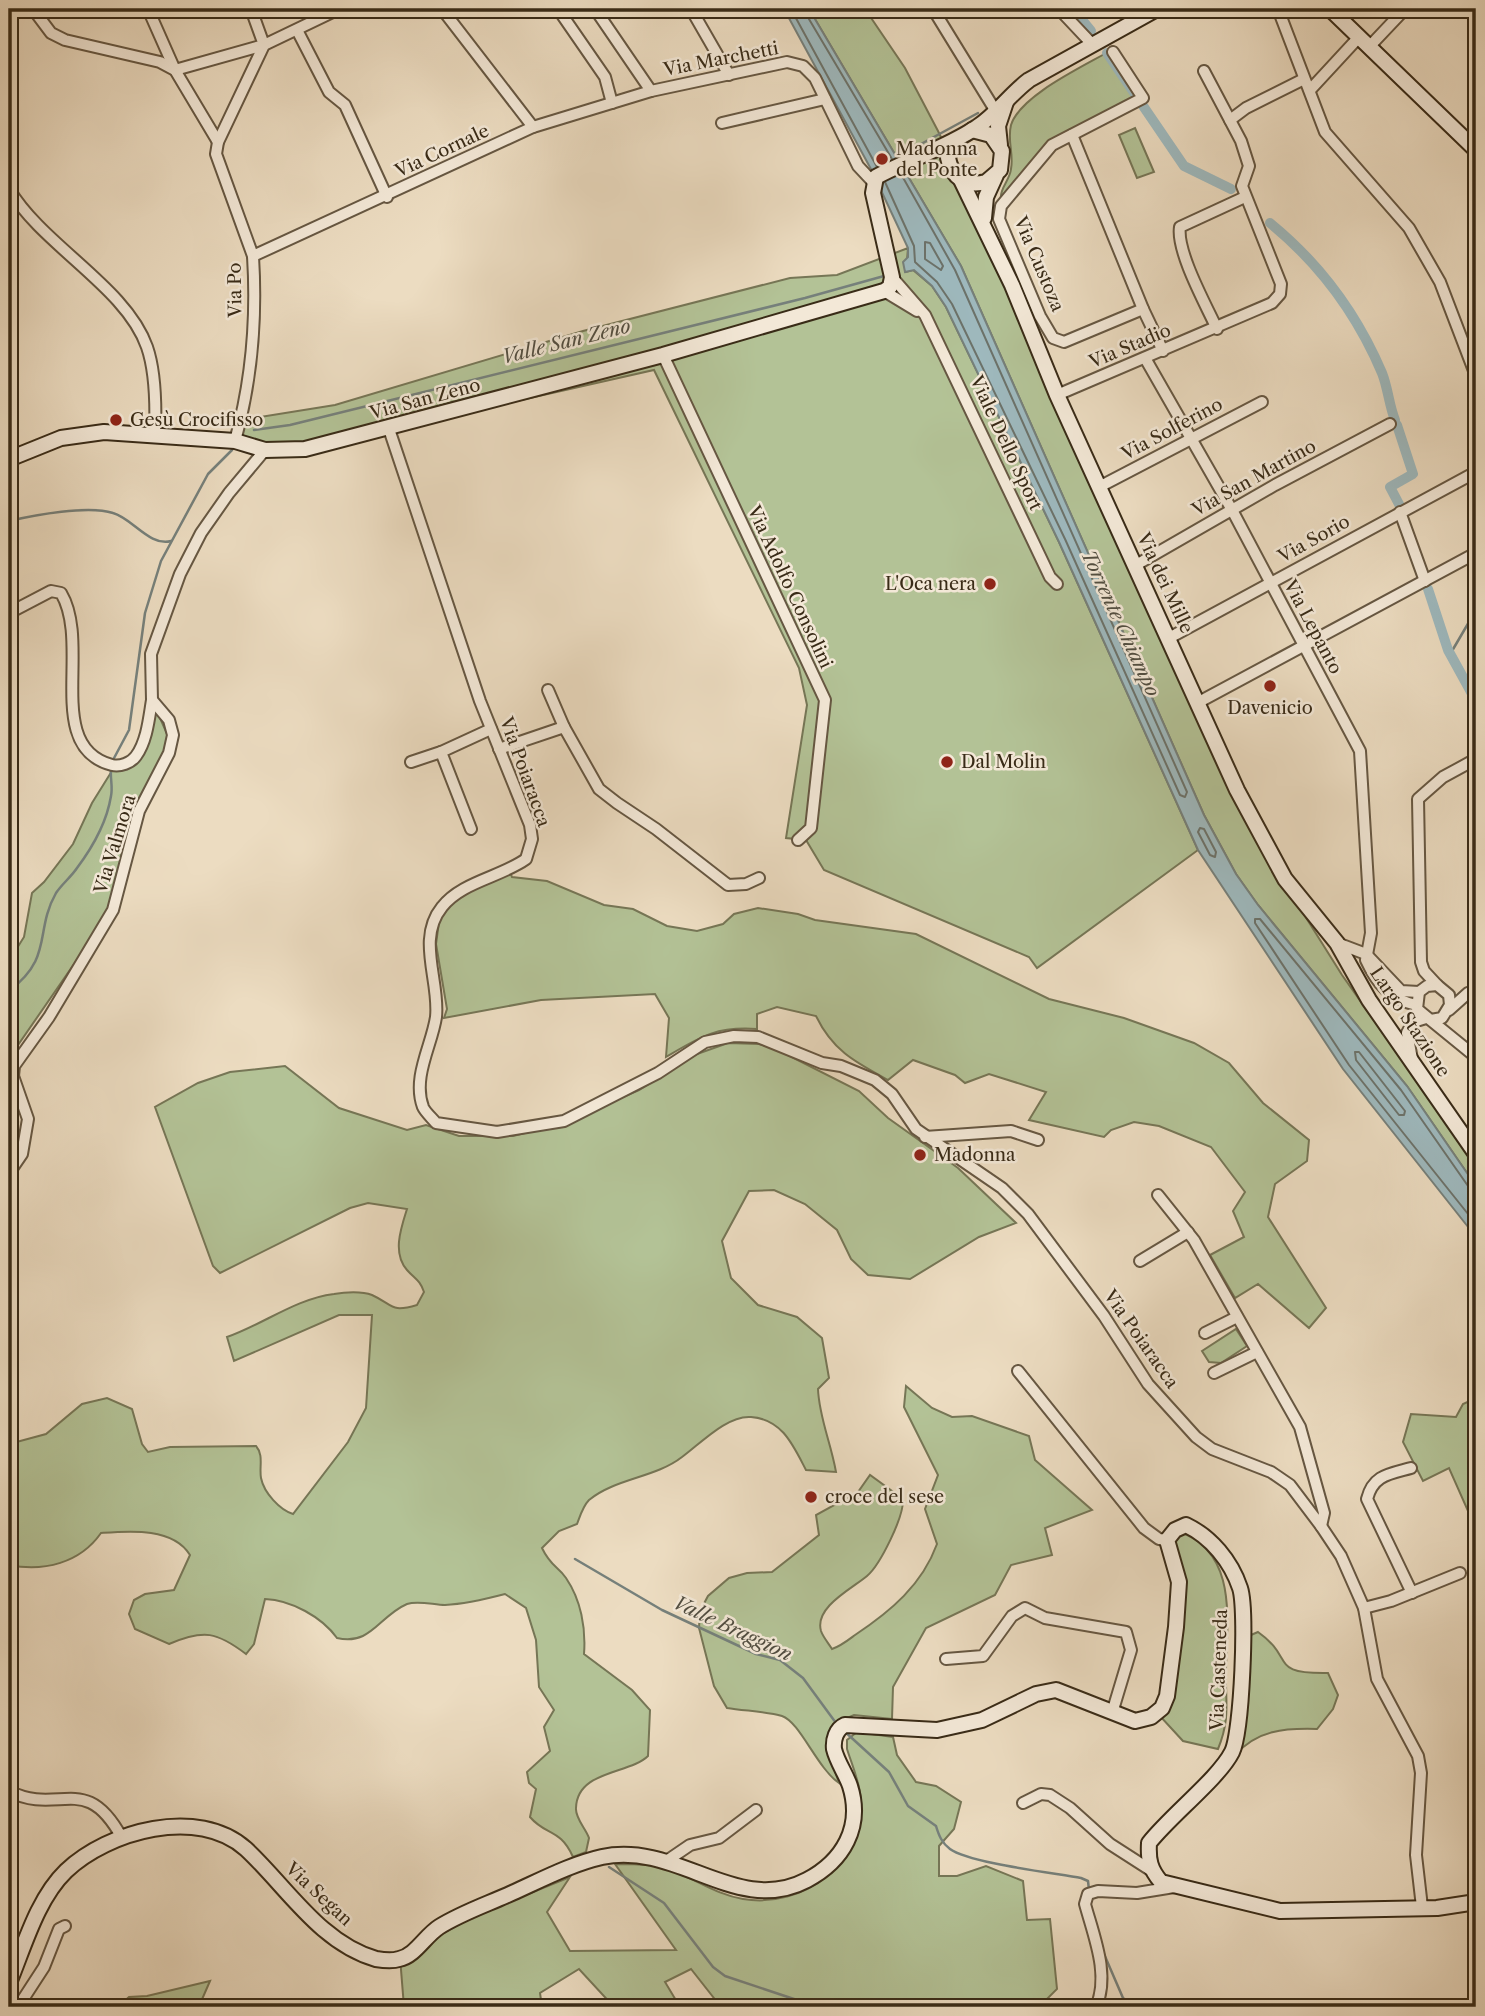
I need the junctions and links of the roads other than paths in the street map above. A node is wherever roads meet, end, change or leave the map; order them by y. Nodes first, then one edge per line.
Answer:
1 (33, 9) edge
2 (148, 9) edge
3 (251, 9) edge
4 (339, 9) edge
5 (442, 9) edge
6 (558, 9) edge
7 (595, 9) edge
8 (691, 9) edge
9 (933, 9) edge
10 (1059, 9) edge
11 (1157, 9) edge
12 (1278, 9) edge
13 (1330, 9) edge
14 (1405, 9) edge
15 (297, 30) junction
16 (1364, 42) junction
17 (1092, 44) junction
18 (264, 45) junction
19 (1113, 52) dead end
20 (175, 70) junction
21 (1205, 71) dead end
22 (729, 75) junction
23 (1307, 85) junction
24 (651, 91) junction
25 (1007, 97) junction
26 (825, 99) junction
27 (612, 103) junction
28 (995, 110) junction
29 (1230, 120) junction
30 (722, 122) dead end
31 (533, 127) junction
32 (972, 130) junction
33 (1072, 135) junction
34 (955, 139) junction
35 (218, 142) junction
36 (1000, 145) junction
37 (1476, 150) edge
38 (919, 156) junction
39 (957, 175) junction
40 (996, 175) junction
41 (874, 179) junction
42 (10, 192) edge
43 (387, 197) junction
44 (1245, 197) junction
45 (9, 212) edge
46 (984, 223) junction
47 (253, 256) junction
48 (892, 278) junction
49 (884, 291) junction
50 (1143, 309) junction
51 (925, 316) junction
52 (1217, 329) junction
53 (1163, 351) junction
54 (663, 355) junction
55 (1145, 358) junction
56 (1476, 376) edge
57 (1058, 395) junction
58 (1262, 402) dead end
59 (1390, 424) dead end
60 (389, 429) junction
61 (155, 433) junction
62 (1192, 438) junction
63 (235, 441) junction
64 (265, 450) junction
65 (9, 459) edge
66 (1476, 471) edge
67 (1099, 487) junction
68 (1232, 510) junction
69 (1400, 512) junction
70 (1476, 553) edge
71 (1136, 565) junction
72 (1424, 581) junction
73 (1057, 584) dead end
74 (1270, 584) junction
75 (9, 613) edge
76 (1169, 638) junction
77 (1303, 646) junction
78 (548, 691) dead end
79 (152, 700) junction
80 (1199, 702) junction
81 (564, 727) junction
82 (491, 729) junction
83 (499, 749) junction
84 (441, 752) junction
85 (1476, 759) edge
86 (411, 762) dead end
87 (471, 829) dead end
88 (798, 840) dead end
89 (759, 878) dead end
90 (1371, 936) junction
91 (1338, 943) junction
92 (1355, 947) junction
93 (1369, 957) junction
94 (1439, 986) junction
95 (1472, 991) edge
96 (1419, 992) junction
97 (1416, 1005) junction
98 (1447, 1012) junction
99 (1428, 1019) junction
100 (1453, 1038) junction
101 (1476, 1057) edge
102 (1412, 1062) junction
103 (925, 1137) junction
104 (1038, 1140) dead end
105 (1476, 1154) edge
106 (9, 1173) edge
107 (1157, 1195) dead end
108 (1188, 1232) junction
109 (1140, 1262) dead end
110 (1237, 1317) junction
111 (1205, 1333) dead end
112 (1257, 1352) junction
113 (1018, 1371) dead end
114 (1214, 1373) dead end
115 (1411, 1468) dead end
116 (1321, 1526) junction
117 (1167, 1539) junction
118 (1460, 1573) dead end
119 (1412, 1593) junction
120 (1364, 1608) junction
121 (946, 1659) dead end
122 (1112, 1713) junction
123 (9, 1791) edge
124 (1023, 1803) dead end
125 (756, 1810) dead end
126 (122, 1838) junction
127 (668, 1860) junction
128 (1152, 1871) junction
129 (1177, 1887) junction
130 (1476, 1902) edge
131 (1422, 1907) junction
132 (65, 1926) dead end
133 (9, 1983) edge
134 (18, 2007) edge
135 (1096, 2007) edge

1 - 20 street
2 - 20 street, Via Po
3 - 18 street
4 - 15 street
5 - 31 street
6 - 27 street
7 - 24 street, Via Marchetti
8 - 22 street
9 - 28 street
10 - 17 street
11 - 17 street
12 - 23 street
13 - 16 street
14 - 16 street
15 - 18 street
15 - 43 street
16 - 23 street
16 - 37 street
17 - 25 street
18 - 20 street
18 - 35 street
19 - 33 street, Via Custoza
20 - 35 street, Via Po
21 - 29 street, Via Stadio
22 - 24 street, Via Marchetti
22 - 26 street, Via Marchetti
23 - 29 street
23 - 56 street
24 - 27 street, Via Cornale
25 - 28 street
25 - 36 street
26 - 30 street
26 - 41 street, Via Marchetti
27 - 31 street, Via Cornale
28 - 32 street
29 - 44 street, Via Stadio
31 - 43 street, Via Cornale
32 - 34 street
32 - 36 street
33 - 50 street
33 - 50 street, Via Custoza
34 - 38 street
34 - 39 street
35 - 47 street, Via Po
36 - 40 street
38 - 39 street
38 - 41 street
39 - 40 street
39 - 46 street, Via dei Mille
40 - 46 street
41 - 48 street
42 - 45 street
42 - 61 street
43 - 47 street, Via Cornale
44 - 52 street, Via Stadio
44 - 52 street
46 - 57 street, Via dei Mille
47 - 63 street, Via Po
48 - 49 street
48 - 51 street, Viale Dello Sport
49 - 51 street
49 - 54 street, Via San Zeno
50 - 53 street
51 - 73 street, Viale Dello Sport
52 - 53 street, Via Stadio
53 - 55 street, Via Stadio
54 - 60 street, Via San Zeno
54 - 88 street, Via Adolfo Consolini
55 - 57 street, Via Stadio
55 - 62 street, Via Lepanto
57 - 67 street, Via dei Mille
58 - 62 street, Via Solferino
59 - 68 street, Via San Martino
60 - 64 street, Via San Zeno
60 - 82 street, Via Poiaracca
61 - 63 street, Via San Zeno
61 - 65 street, Via San Zeno
62 - 67 street, Via Solferino
62 - 68 street, Via Lepanto
63 - 64 street, Via San Zeno
64 - 79 street
66 - 69 street, Via Sorio
67 - 71 street, Via dei Mille
68 - 71 street, Via San Martino
68 - 74 street, Via Lepanto
69 - 72 street
69 - 74 street, Via Sorio
70 - 72 street
71 - 76 street, Via dei Mille
72 - 77 street
74 - 76 street, Via Sorio
74 - 77 street, Via Lepanto
75 - 79 street
76 - 80 street, Via dei Mille
77 - 80 street
77 - 90 street, Via Lepanto
78 - 81 street
79 - 106 street, Via Valmora
80 - 91 street, Via dei Mille
81 - 83 street
81 - 89 street
82 - 83 street, Via Poiaracca
82 - 84 street
83 - 103 street, Via Poiaracca
84 - 86 street
84 - 87 street
85 - 94 street
90 - 92 street
90 - 93 street, Via Lepanto
91 - 92 street
91 - 102 street, Largo Stazione
92 - 93 street
93 - 96 street
93 - 97 street
94 - 95 street
94 - 96 street
94 - 98 street
95 - 98 street
96 - 97 street
97 - 99 street
98 - 99 street
98 - 100 street
99 - 100 street
99 - 102 street
100 - 101 street
102 - 105 street, Largo Stazione
103 - 104 street
103 - 116 street, Via Poiaracca
107 - 108 street
108 - 109 street
108 - 110 street
110 - 111 street
110 - 112 street
112 - 114 street
112 - 116 street
113 - 117 street
115 - 119 street
116 - 120 street, Via Poiaracca
117 - 122 street
117 - 128 street, Via Casteneda
118 - 119 street
119 - 120 street
120 - 131 street, Via Poiaracca
121 - 122 street
122 - 127 street
123 - 126 street
124 - 128 street
125 - 127 street
126 - 127 street, Via Segan
126 - 133 street, Via Segan
128 - 129 street
129 - 131 street
129 - 135 street
130 - 131 street
132 - 134 street

